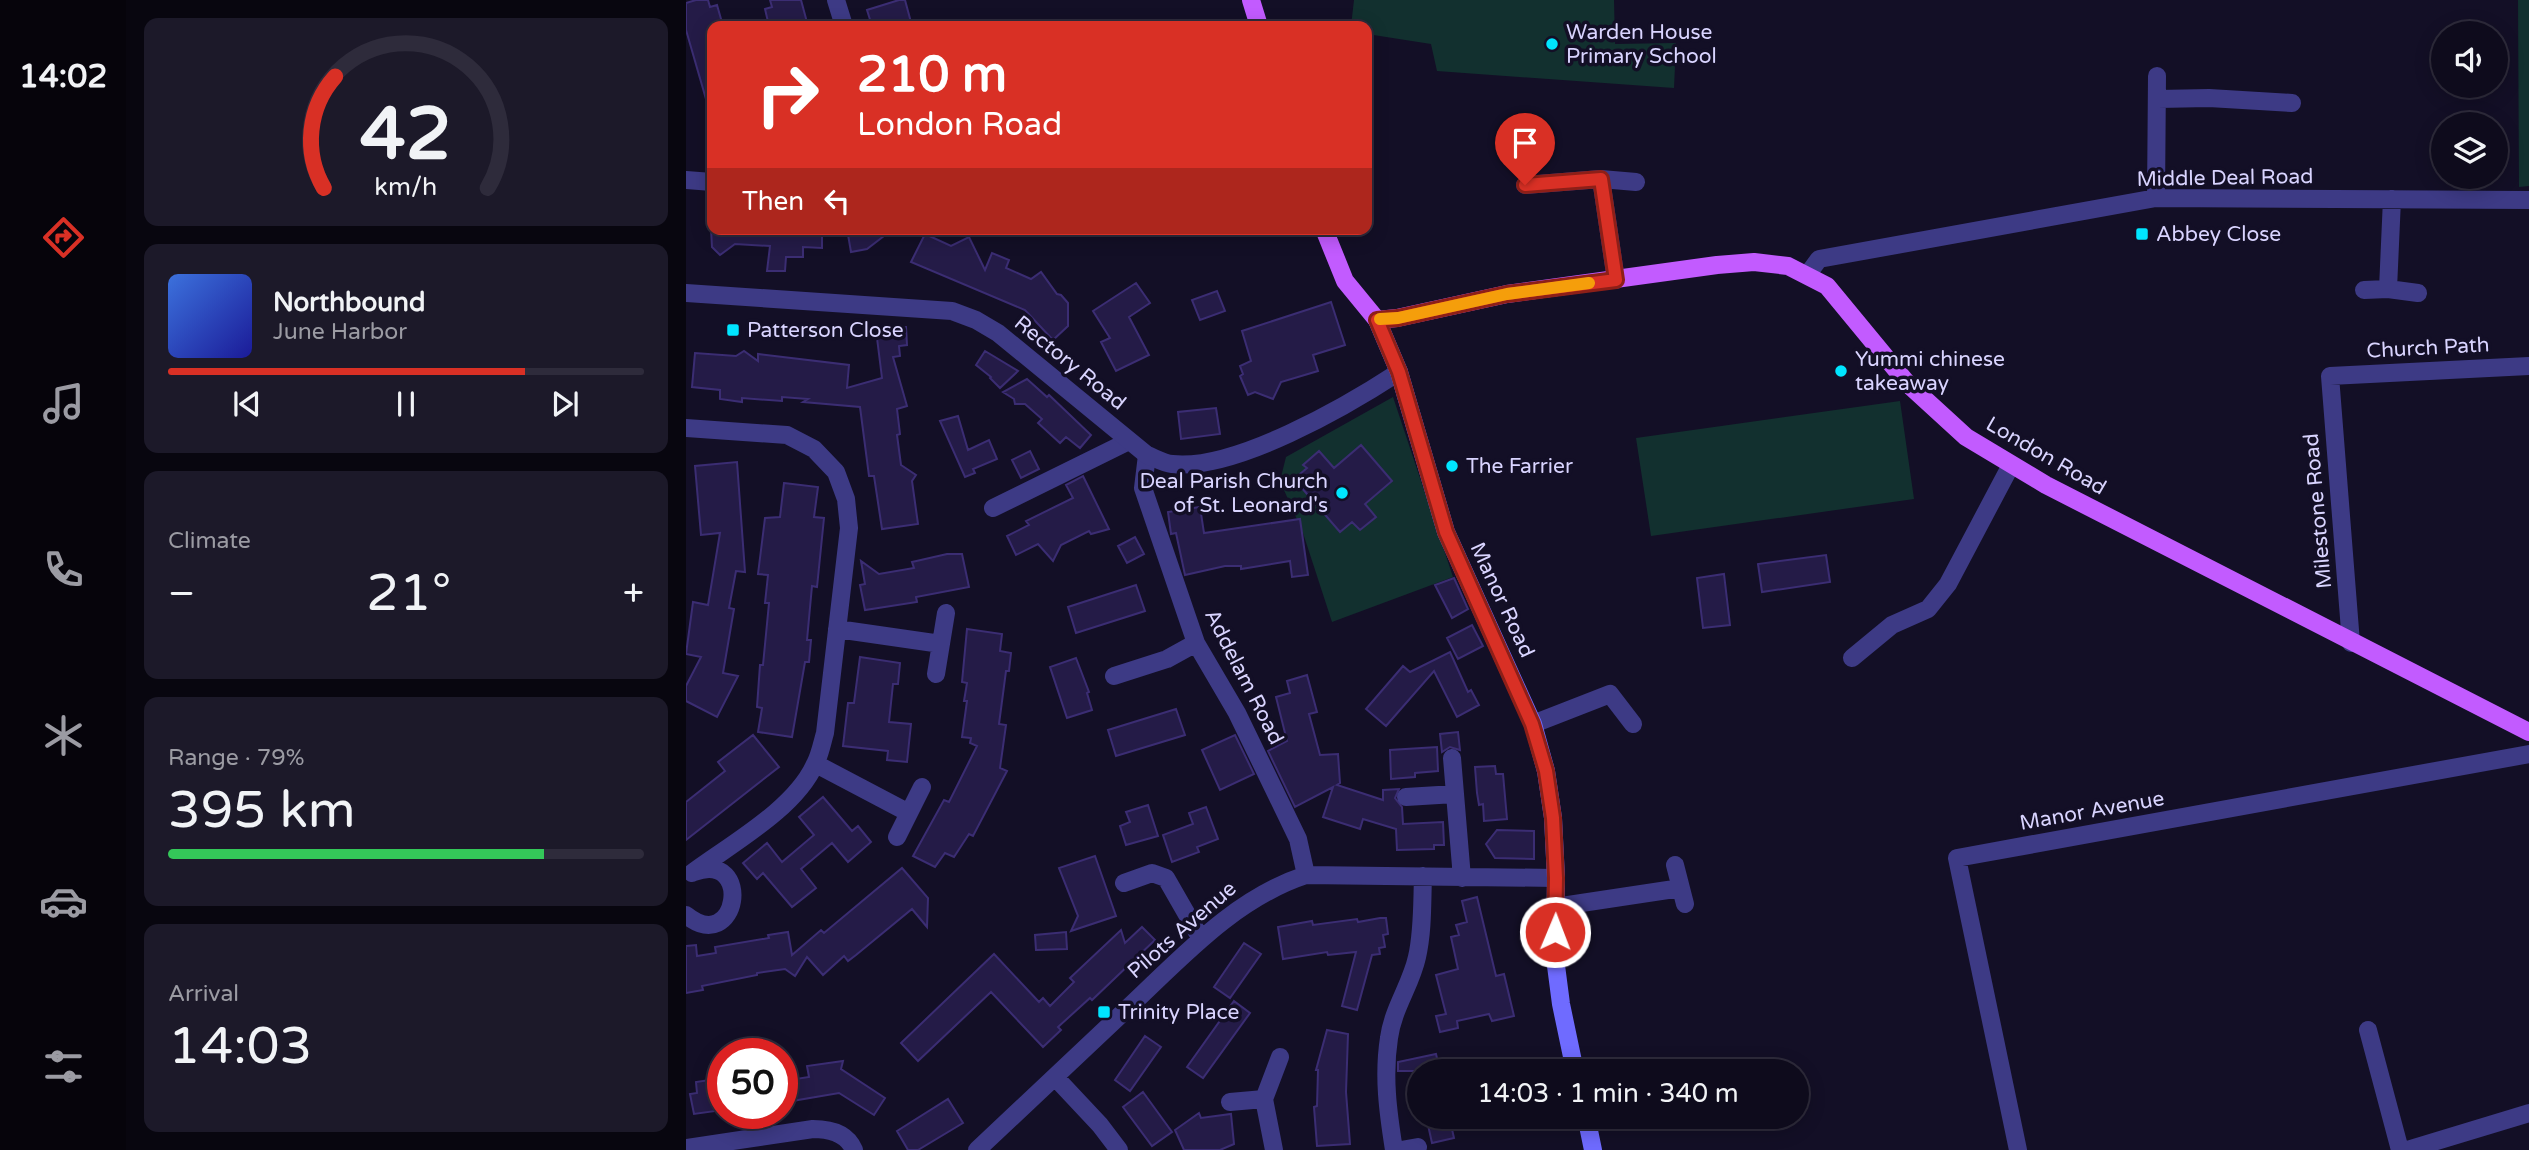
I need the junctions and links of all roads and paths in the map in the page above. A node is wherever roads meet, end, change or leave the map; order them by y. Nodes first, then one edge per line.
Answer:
1 (836, 0) edge
2 (1251, 0) edge
3 (842, 21) edge
4 (1257, 21) edge
5 (2157, 76) dead end
6 (2158, 99) junction
7 (2292, 103) dead end
8 (1601, 179) junction
9 (686, 180) edge
10 (707, 182) edge
11 (1636, 182) dead end
12 (1525, 185) dead end
13 (2156, 198) junction
14 (2392, 199) junction
15 (2529, 200) edge
16 (1326, 235) edge
17 (1808, 274) junction
18 (1616, 280) junction
19 (2388, 289) junction
20 (2364, 290) dead end
21 (686, 293) edge
22 (2418, 293) dead end
23 (1377, 320) junction
24 (2529, 366) edge
25 (1399, 372) junction
26 (2330, 376) joint
27 (686, 428) edge
28 (1129, 441) junction
29 (1147, 455) junction
30 (2011, 465) junction
31 (993, 508) dead end
32 (946, 613) dead end
33 (837, 629) junction
34 (1196, 643) junction
35 (2351, 643) junction
36 (940, 644) junction
37 (1852, 658) dead end
38 (936, 674) dead end
39 (1114, 676) dead end
40 (1532, 724) junction
41 (1633, 724) dead end
42 (2529, 732) edge
43 (2529, 754) edge
44 (1452, 758) dead end
45 (816, 764) junction
46 (922, 787) dead end
47 (1455, 794) junction
48 (1406, 797) dead end
49 (909, 813) junction
50 (897, 837) dead end
51 (729, 846) junction
52 (1675, 865) dead end
53 (1306, 875) junction
54 (689, 876) edge
55 (1423, 876) junction
56 (727, 878) junction
57 (1462, 878) junction
58 (1556, 878) junction
59 (1124, 883) dead end
60 (1555, 906) junction
61 (686, 915) edge
62 (1201, 939) junction
63 (2368, 1030) dead end
64 (1280, 1057) dead end
65 (1573, 1059) edge
66 (1055, 1077) junction
67 (1264, 1098) junction
68 (1230, 1102) dead end
69 (2529, 1113) edge
70 (1589, 1129) edge
71 (686, 1148) edge
72 (854, 1150) edge
73 (977, 1150) edge
74 (1119, 1150) edge
75 (1274, 1150) edge
76 (1394, 1150) edge
77 (1593, 1150) edge
78 (2018, 1150) edge
79 (2400, 1150) edge
80 (2407, 1150) edge

1 - 3 street
2 - 4 main road
5 - 6 street
6 - 7 street
6 - 13 street
8 - 11 street
8 - 12 street
8 - 18 street
9 - 10 street
13 - 14 street, Middle Deal Road
13 - 17 street, Middle Deal Road
14 - 15 street, Middle Deal Road
14 - 19 street
16 - 23 main road
17 - 18 main road, London Road
17 - 30 main road, London Road
18 - 23 main road, London Road
19 - 20 street
19 - 22 street
21 - 28 street, Rectory Road
23 - 25 main road, Manor Road
24 - 26 street, Church Path
25 - 29 street, Rectory Road
25 - 40 main road, Manor Road
26 - 35 street, Milestone Road
27 - 33 street
28 - 29 street, Rectory Road
28 - 31 street
29 - 34 street, Addelam Road
30 - 35 main road, London Road
30 - 37 street
32 - 36 street
33 - 36 street
33 - 45 street
34 - 39 street
34 - 53 street, Addelam Road
35 - 42 main road, London Road
36 - 38 street
40 - 41 street
40 - 58 main road, Manor Road
43 - 78 street, Manor Avenue
44 - 47 street
45 - 49 street
45 - 51 street
46 - 49 street
47 - 48 street
47 - 57 street
49 - 50 street
51 - 54 street
51 - 56 street
52 - 60 street
53 - 55 street, Pilots Avenue
53 - 62 street, Pilots Avenue
54 - 56 street
55 - 57 street, Pilots Avenue
55 - 76 street
56 - 61 street
57 - 58 street, Pilots Avenue
58 - 60 main road, Manor Road
59 - 62 street
60 - 65 main road, Manor Road
62 - 66 street, Pilots Avenue
63 - 79 street
64 - 67 street
66 - 73 street, Pilots Avenue
66 - 74 street
67 - 68 street
67 - 75 street
69 - 80 street
70 - 77 main road
71 - 72 street

